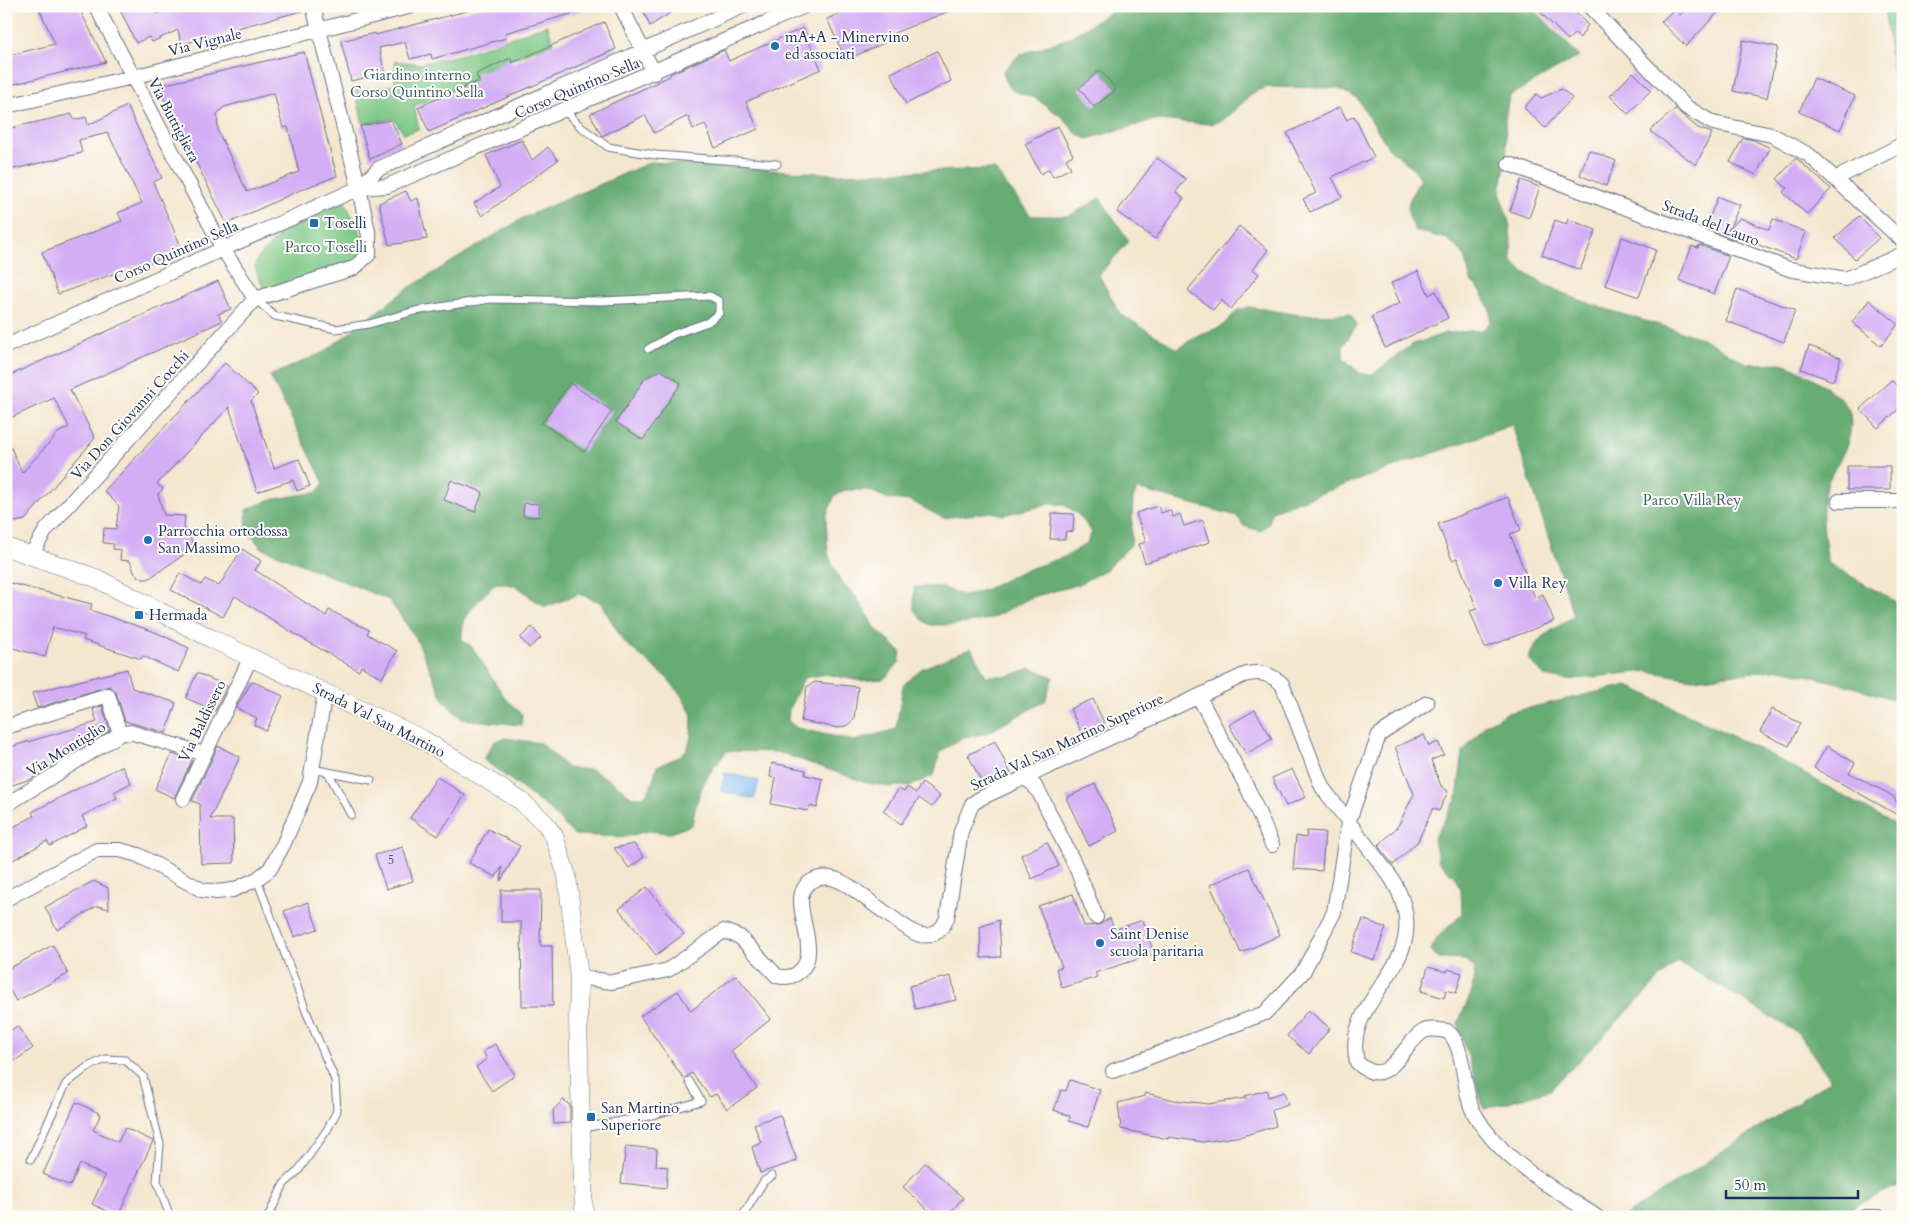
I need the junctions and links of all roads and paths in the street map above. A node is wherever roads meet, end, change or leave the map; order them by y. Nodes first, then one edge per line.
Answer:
1 (96, 6) edge
2 (313, 6) edge
3 (412, 6) edge
4 (621, 6) edge
5 (743, 6) edge
6 (805, 6) edge
7 (1589, 6) edge
8 (721, 10) edge
9 (318, 30) junction
10 (643, 52) junction
11 (654, 73) junction
12 (133, 77) junction
13 (6, 106) edge
14 (565, 111) junction
15 (1903, 144) edge
16 (777, 164) dead end
17 (1509, 164) dead end
18 (1835, 179) junction
19 (358, 188) junction
20 (1903, 241) edge
21 (223, 248) junction
22 (1903, 254) edge
23 (255, 299) junction
24 (6, 346) edge
25 (648, 349) dead end
26 (1838, 501) dead end
27 (1903, 501) edge
28 (6, 547) edge
29 (31, 555) junction
30 (6, 556) edge
31 (251, 657) junction
32 (325, 692) junction
33 (1199, 697) junction
34 (1427, 703) dead end
35 (6, 727) edge
36 (120, 734) junction
37 (204, 754) junction
38 (311, 769) junction
39 (329, 774) junction
40 (1024, 778) junction
41 (371, 780) dead end
42 (183, 799) dead end
43 (6, 805) edge
44 (351, 815) dead end
45 (1348, 824) junction
46 (1272, 845) dead end
47 (257, 879) junction
48 (6, 899) edge
49 (1096, 918) dead end
50 (580, 977) junction
51 (1114, 1071) dead end
52 (689, 1081) dead end
53 (580, 1129) junction
54 (31, 1159) dead end
55 (772, 1176) dead end
56 (170, 1217) edge
57 (268, 1217) edge
58 (584, 1217) edge
59 (742, 1217) edge
60 (1596, 1217) edge
61 (1865, 1217) edge
62 (1879, 1217) edge

1 - 12 street, Via Buttigliera
2 - 9 street
3 - 9 street, Via Vignale
4 - 10 street
5 - 8 street, Corso Quintino Sella
6 - 11 street, Corso Quintino Sella
7 - 18 street
8 - 10 street, Corso Quintino Sella
9 - 12 street, Via Vignale
9 - 19 street
10 - 11 street
10 - 19 street, Corso Quintino Sella
11 - 14 street, Corso Quintino Sella
12 - 13 street, Via Vignale
12 - 21 street, Via Buttigliera
14 - 16 lane
14 - 19 street, Corso Quintino Sella
15 - 18 street
17 - 22 street, Strada del Lauro
18 - 20 street
19 - 21 street, Corso Quintino Sella
19 - 23 street
21 - 23 street, Via Buttigliera
21 - 24 street, Corso Quintino Sella
23 - 25 lane
23 - 29 street, Via Don Giovanni Cocchi
26 - 27 street
28 - 29 street, Strada Val San Martino
29 - 30 street, Strada Val San Martino
29 - 31 street, Strada Val San Martino
31 - 32 street, Strada Val San Martino
31 - 37 street, Via Baldissero
32 - 38 street
32 - 50 street, Strada Val San Martino
33 - 40 street, Strada Val San Martino Superiore
33 - 45 street, Strada Val San Martino Superiore
33 - 46 street
34 - 45 street
35 - 36 street
36 - 37 street, Via Montiglio
36 - 43 street, Via Montiglio
37 - 42 street, Via Baldissero
38 - 39 lane
38 - 47 street
39 - 41 lane
39 - 44 lane
40 - 49 street
40 - 50 street, Strada Val San Martino Superiore
45 - 51 street
45 - 60 street, Strada Val San Martino Superiore
47 - 48 street
47 - 57 lane
50 - 53 street, Strada Val San Martino
52 - 53 lane
53 - 58 street, Strada Val San Martino
54 - 56 lane
55 - 59 lane
61 - 62 street

